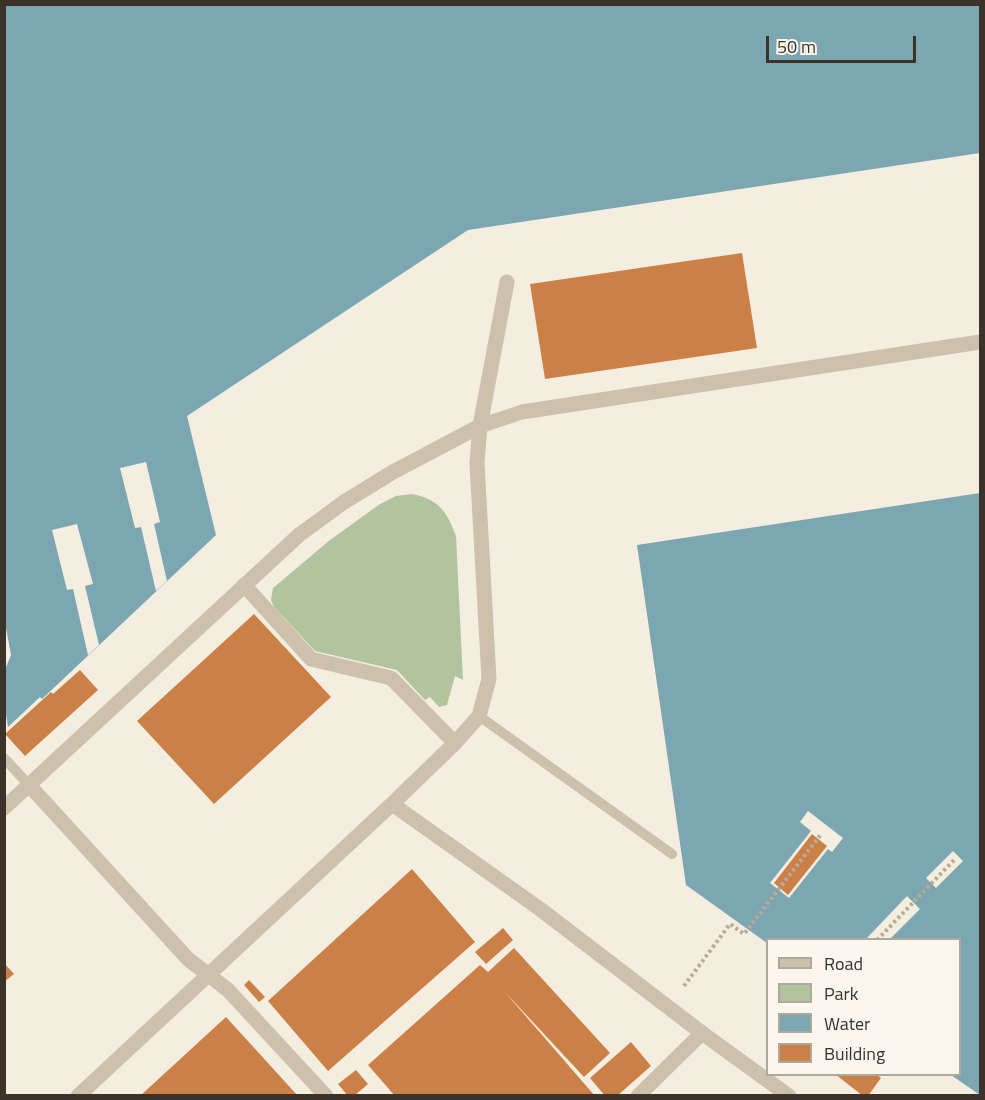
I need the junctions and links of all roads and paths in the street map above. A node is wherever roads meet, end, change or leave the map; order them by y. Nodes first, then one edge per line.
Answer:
1 (507, 282) dead end
2 (981, 342) edge
3 (480, 426) junction
4 (244, 585) junction
5 (479, 716) junction
6 (455, 743) junction
7 (4, 758) edge
8 (29, 785) junction
9 (392, 804) junction
10 (4, 808) edge
11 (822, 833) dead end
12 (672, 854) dead end
13 (955, 859) dead end
14 (878, 938) edge
15 (208, 974) junction
16 (684, 986) dead end
17 (702, 1033) junction
18 (84, 1093) edge
19 (326, 1095) edge
20 (638, 1095) edge
21 (789, 1095) edge

1 - 3 street
2 - 3 street
3 - 4 street
3 - 5 street
4 - 6 street
4 - 8 street
5 - 6 street
5 - 12 lane
6 - 9 street
7 - 8 lane
8 - 10 street
8 - 15 street
9 - 15 street
9 - 17 street
11 - 16 path
13 - 14 path
15 - 18 street
15 - 19 street
17 - 20 street
17 - 21 street

